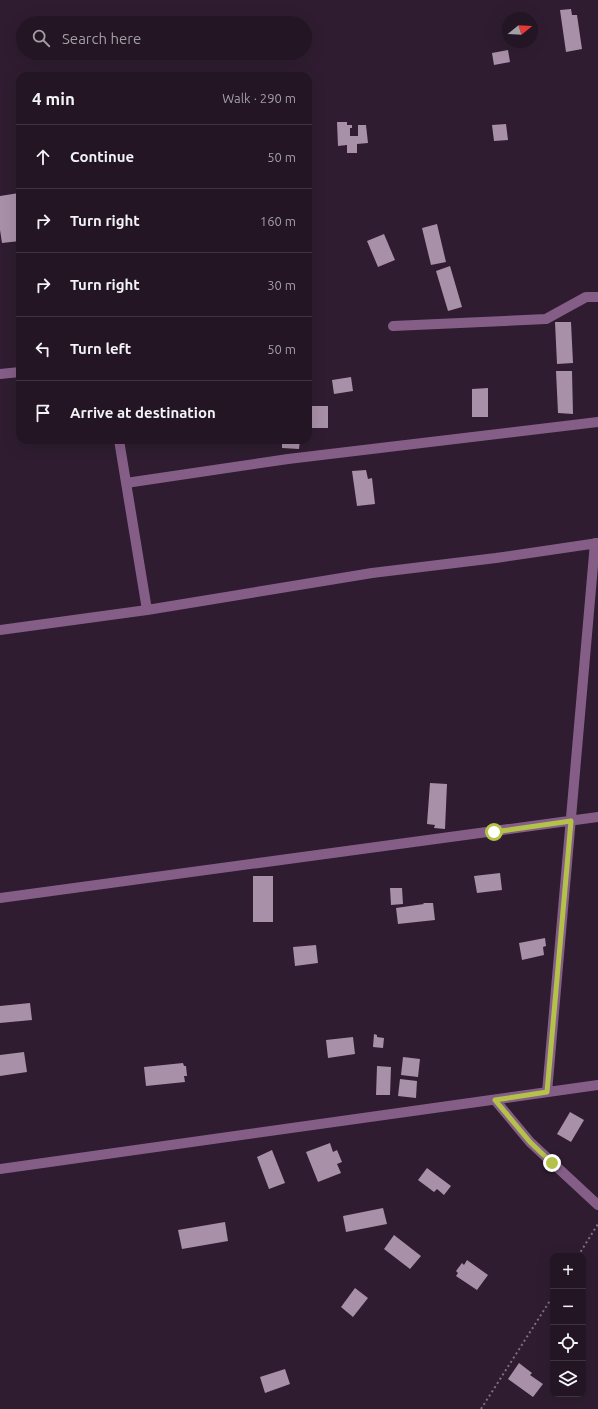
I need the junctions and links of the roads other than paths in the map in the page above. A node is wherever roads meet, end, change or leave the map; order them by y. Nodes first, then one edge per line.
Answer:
1 (598, 297) edge
2 (393, 326) dead end
3 (16, 372) edge
4 (0, 374) edge
5 (598, 422) edge
6 (121, 444) edge
7 (126, 483) junction
8 (597, 543) edge
9 (147, 610) junction
10 (0, 630) edge
11 (598, 817) edge
12 (571, 821) junction
13 (0, 898) edge
14 (598, 1085) edge
15 (547, 1092) junction
16 (495, 1100) junction
17 (0, 1169) edge
18 (598, 1205) edge

1 - 2 street
3 - 4 street
5 - 7 street
6 - 7 street
7 - 9 street
8 - 9 street
8 - 12 street
9 - 10 street
11 - 12 street
12 - 13 street
12 - 15 street
14 - 15 street
15 - 16 street
16 - 17 street
16 - 18 street

